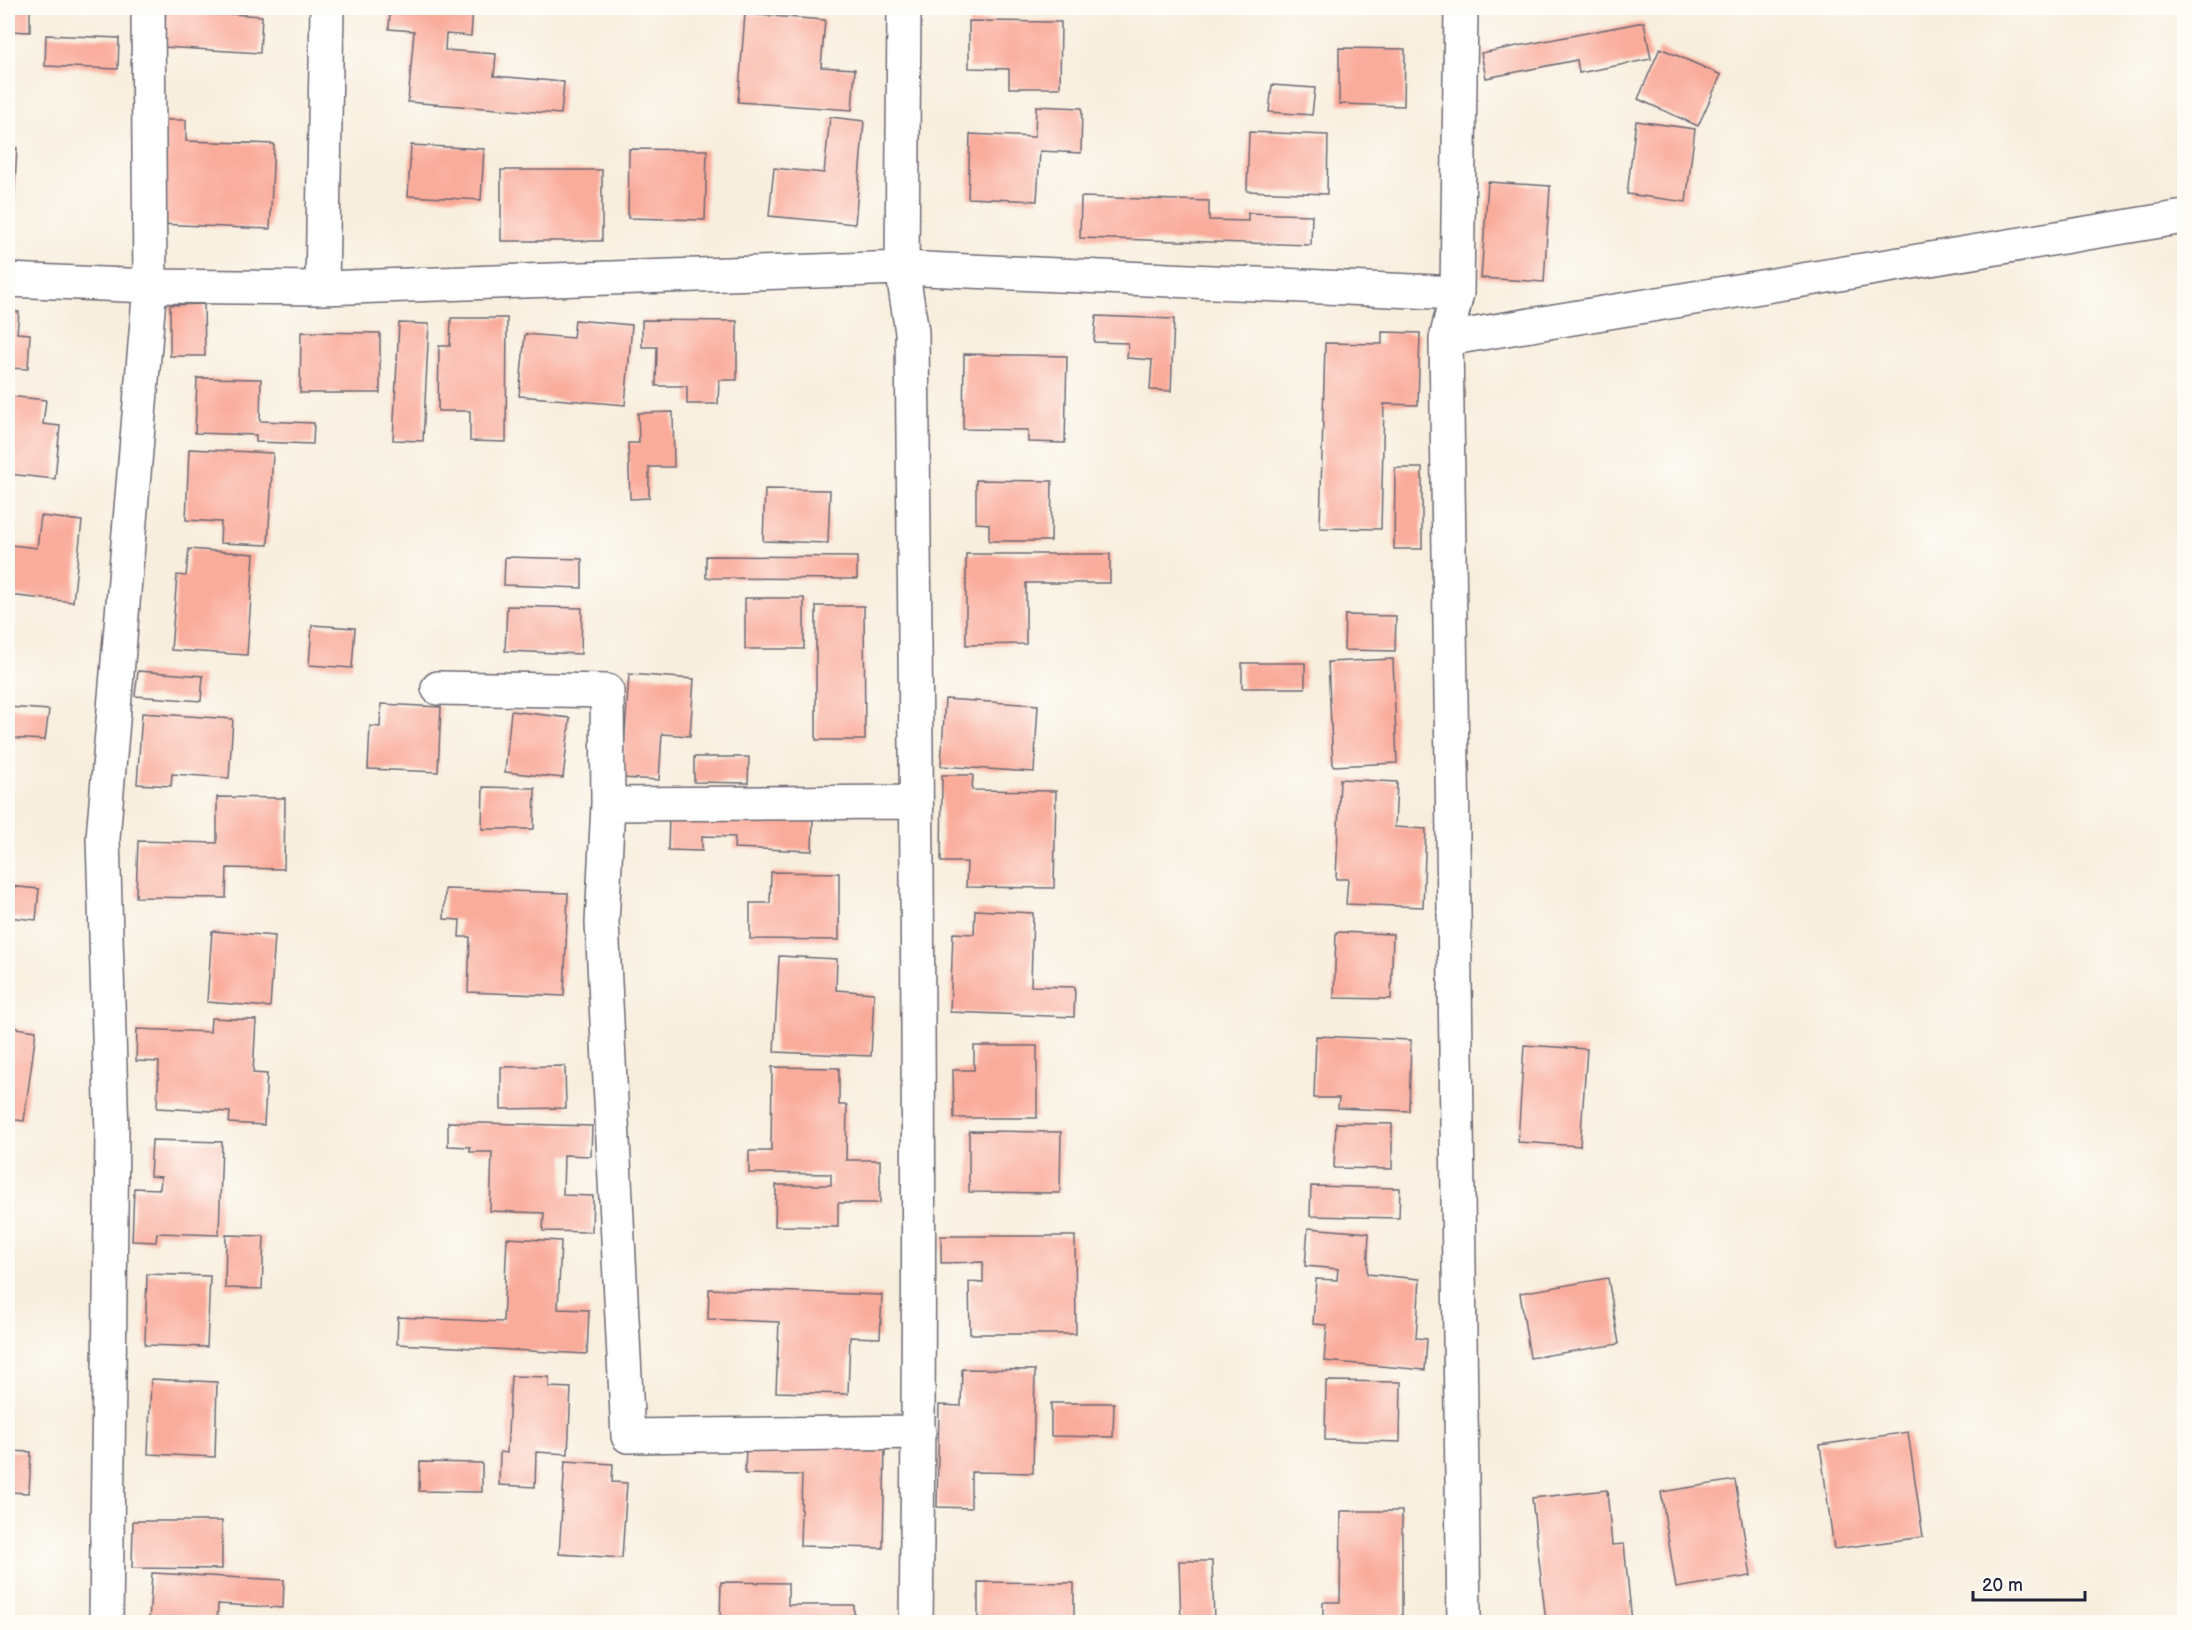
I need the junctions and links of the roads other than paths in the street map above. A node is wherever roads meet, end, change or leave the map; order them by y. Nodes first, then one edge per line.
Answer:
1 (148, 8) edge
2 (327, 8) edge
3 (904, 8) edge
4 (1461, 8) edge
5 (2184, 217) edge
6 (902, 268) junction
7 (8, 280) edge
8 (150, 286) junction
9 (321, 288) junction
10 (1457, 292) junction
11 (1446, 339) junction
12 (438, 688) dead end
13 (916, 802) junction
14 (608, 804) junction
15 (919, 1432) junction
16 (106, 1623) edge
17 (916, 1623) edge
18 (1464, 1623) edge

1 - 8 street
2 - 9 street
3 - 6 street
4 - 10 street
5 - 11 street
6 - 9 street
6 - 10 street
6 - 13 street
7 - 8 street
8 - 9 street
8 - 16 street
10 - 11 street
11 - 18 street
12 - 14 street
13 - 14 street
13 - 15 street
14 - 15 street
15 - 17 street

